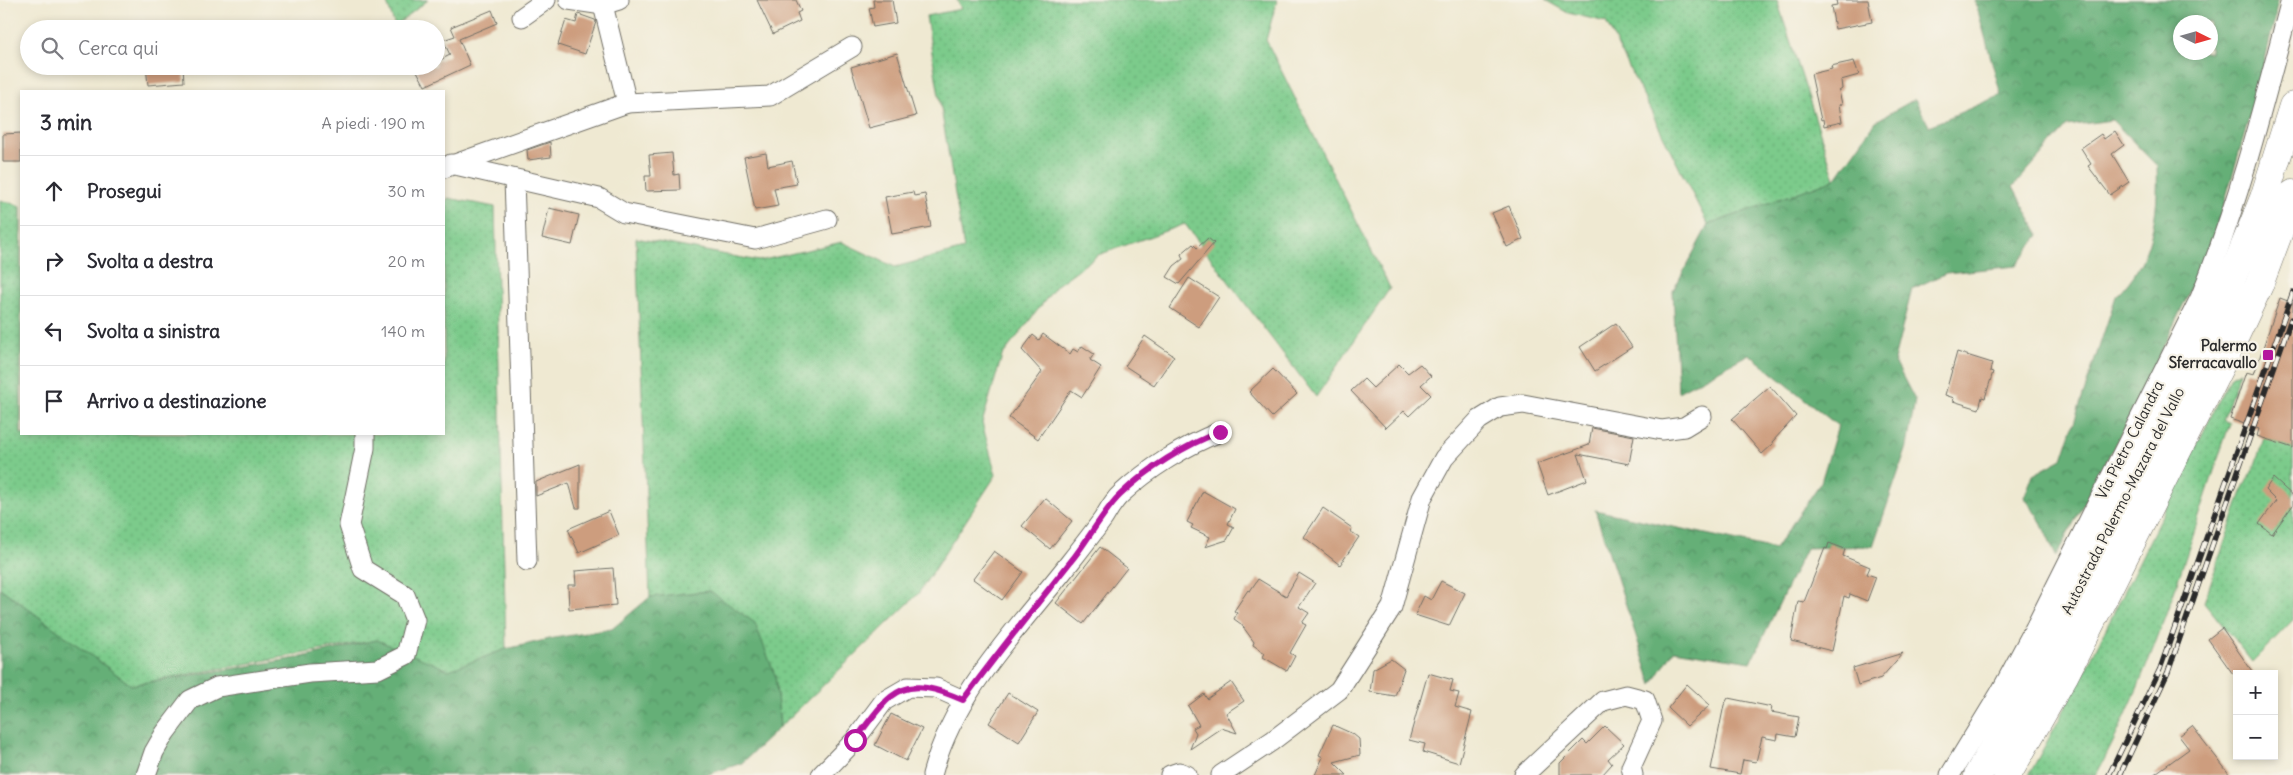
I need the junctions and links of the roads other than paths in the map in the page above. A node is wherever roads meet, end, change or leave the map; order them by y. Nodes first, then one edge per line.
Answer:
1 (546, 0) edge
2 (569, 0) edge
3 (2291, 0) edge
4 (611, 2) edge
5 (522, 17) dead end
6 (852, 47) dead end
7 (626, 103) junction
8 (2293, 106) edge
9 (448, 166) edge
10 (514, 179) junction
11 (2293, 194) edge
12 (827, 219) dead end
13 (1702, 416) dead end
14 (1220, 432) dead end
15 (365, 435) edge
16 (527, 561) dead end
17 (963, 700) junction
18 (146, 775) edge
19 (821, 775) edge
20 (932, 775) edge
21 (1170, 775) edge
22 (1187, 775) edge
23 (1221, 775) edge
24 (1524, 775) edge
25 (1633, 775) edge
26 (1950, 775) edge
27 (1978, 775) edge
28 (2007, 775) edge

1 - 5 street
2 - 4 street
3 - 26 street, Via Pietro Calandra
4 - 7 street
6 - 7 street
7 - 9 street
8 - 27 highway, Autostrada Palermo-Mazara del Vallo
9 - 10 street
10 - 12 street
10 - 16 street
11 - 28 highway, Autostrada Palermo-Mazara del Vallo
13 - 23 street
14 - 17 street
15 - 18 street
17 - 19 street
17 - 20 street
21 - 22 street
24 - 25 street

